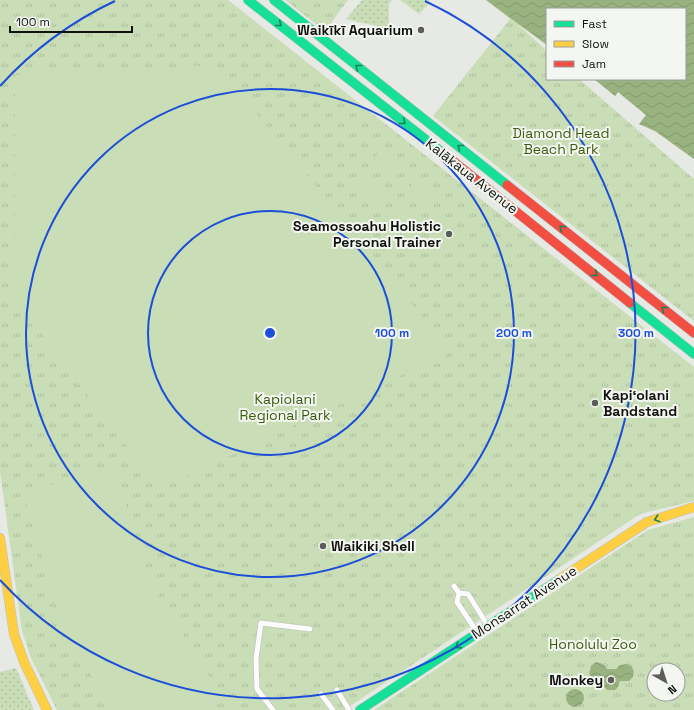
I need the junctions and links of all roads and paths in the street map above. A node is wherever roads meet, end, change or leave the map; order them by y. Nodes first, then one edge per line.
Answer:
1 (248, 0) edge
2 (274, 0) edge
3 (400, 100) junction
4 (391, 113) junction
5 (541, 212) junction
6 (532, 223) junction
7 (694, 333) edge
8 (694, 354) edge
9 (694, 507) edge
10 (0, 538) edge
11 (454, 586) dead end
12 (459, 593) junction
13 (488, 626) junction
14 (310, 629) dead end
15 (478, 633) junction
16 (337, 690) dead end
17 (321, 694) dead end
18 (47, 710) edge
19 (273, 710) edge
20 (333, 710) edge
21 (349, 710) edge
22 (360, 710) edge

1 -> 4 street, Kalākaua Avenue
3 -> 2 street, Kalākaua Avenue
3 - 4 lane
5 -> 3 street, Kalākaua Avenue
4 -> 6 street, Kalākaua Avenue
5 - 6 lane
7 -> 5 street, Kalākaua Avenue
6 -> 8 street, Kalākaua Avenue
9 -> 13 street, Monsarrat Avenue
10 - 18 street
11 - 12 lane
12 - 13 lane
12 - 15 lane
13 - 15 street, Monsarrat Avenue
14 - 19 lane
15 -> 22 street, Monsarrat Avenue
16 - 21 lane
17 - 20 lane

